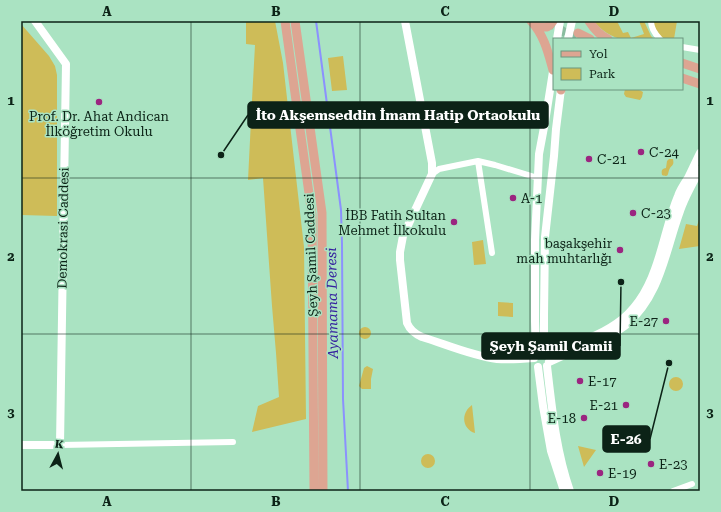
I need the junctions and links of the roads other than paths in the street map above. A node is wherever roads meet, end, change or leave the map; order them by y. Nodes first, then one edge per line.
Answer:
1 (35, 21) edge
2 (285, 21) edge
3 (295, 21) edge
4 (405, 21) edge
5 (553, 21) edge
6 (560, 21) edge
7 (572, 21) edge
8 (589, 21) edge
9 (651, 21) edge
10 (532, 22) edge
11 (557, 38) edge
12 (568, 38) edge
13 (606, 38) edge
14 (659, 38) edge
15 (683, 47) edge
16 (700, 50) edge
17 (683, 63) edge
18 (553, 66) edge
19 (683, 69) edge
20 (700, 70) edge
21 (683, 78) edge
22 (683, 84) edge
23 (700, 85) edge
24 (561, 90) edge
25 (700, 153) edge
26 (539, 154) junction
27 (554, 156) junction
28 (478, 161) junction
29 (700, 170) edge
30 (432, 174) junction
31 (538, 178) junction
32 (551, 180) junction
33 (492, 253) dead end
34 (547, 351) junction
35 (535, 354) junction
36 (548, 364) junction
37 (538, 367) junction
38 (233, 442) dead end
39 (21, 445) edge
40 (60, 445) junction
41 (692, 484) dead end
42 (314, 491) edge
43 (323, 491) edge
44 (564, 491) edge
45 (570, 491) edge
46 (673, 491) edge

1 - 40 street, Demokrasi Caddesi
2 - 42 main road, Şeyh Şamil Caddesi
3 - 43 main road, Şeyh Şamil Caddesi
4 - 30 street
5 - 10 main road
6 - 11 street
7 - 12 street
8 - 13 main road
9 - 14 street
10 - 18 main road
15 - 16 street
17 - 20 main road
18 - 26 street
19 - 20 main road
21 - 23 main road
22 - 23 main road
24 - 27 street
25 - 34 street
26 - 27 street
26 - 31 street
27 - 32 street
28 - 30 street
28 - 31 street
28 - 33 street
29 - 36 street
30 - 35 street
31 - 32 street
31 - 35 street
32 - 34 street
34 - 35 street
34 - 36 street
35 - 37 street
36 - 37 street
36 - 45 street
37 - 44 street
38 - 40 street
39 - 40 street
41 - 46 street

